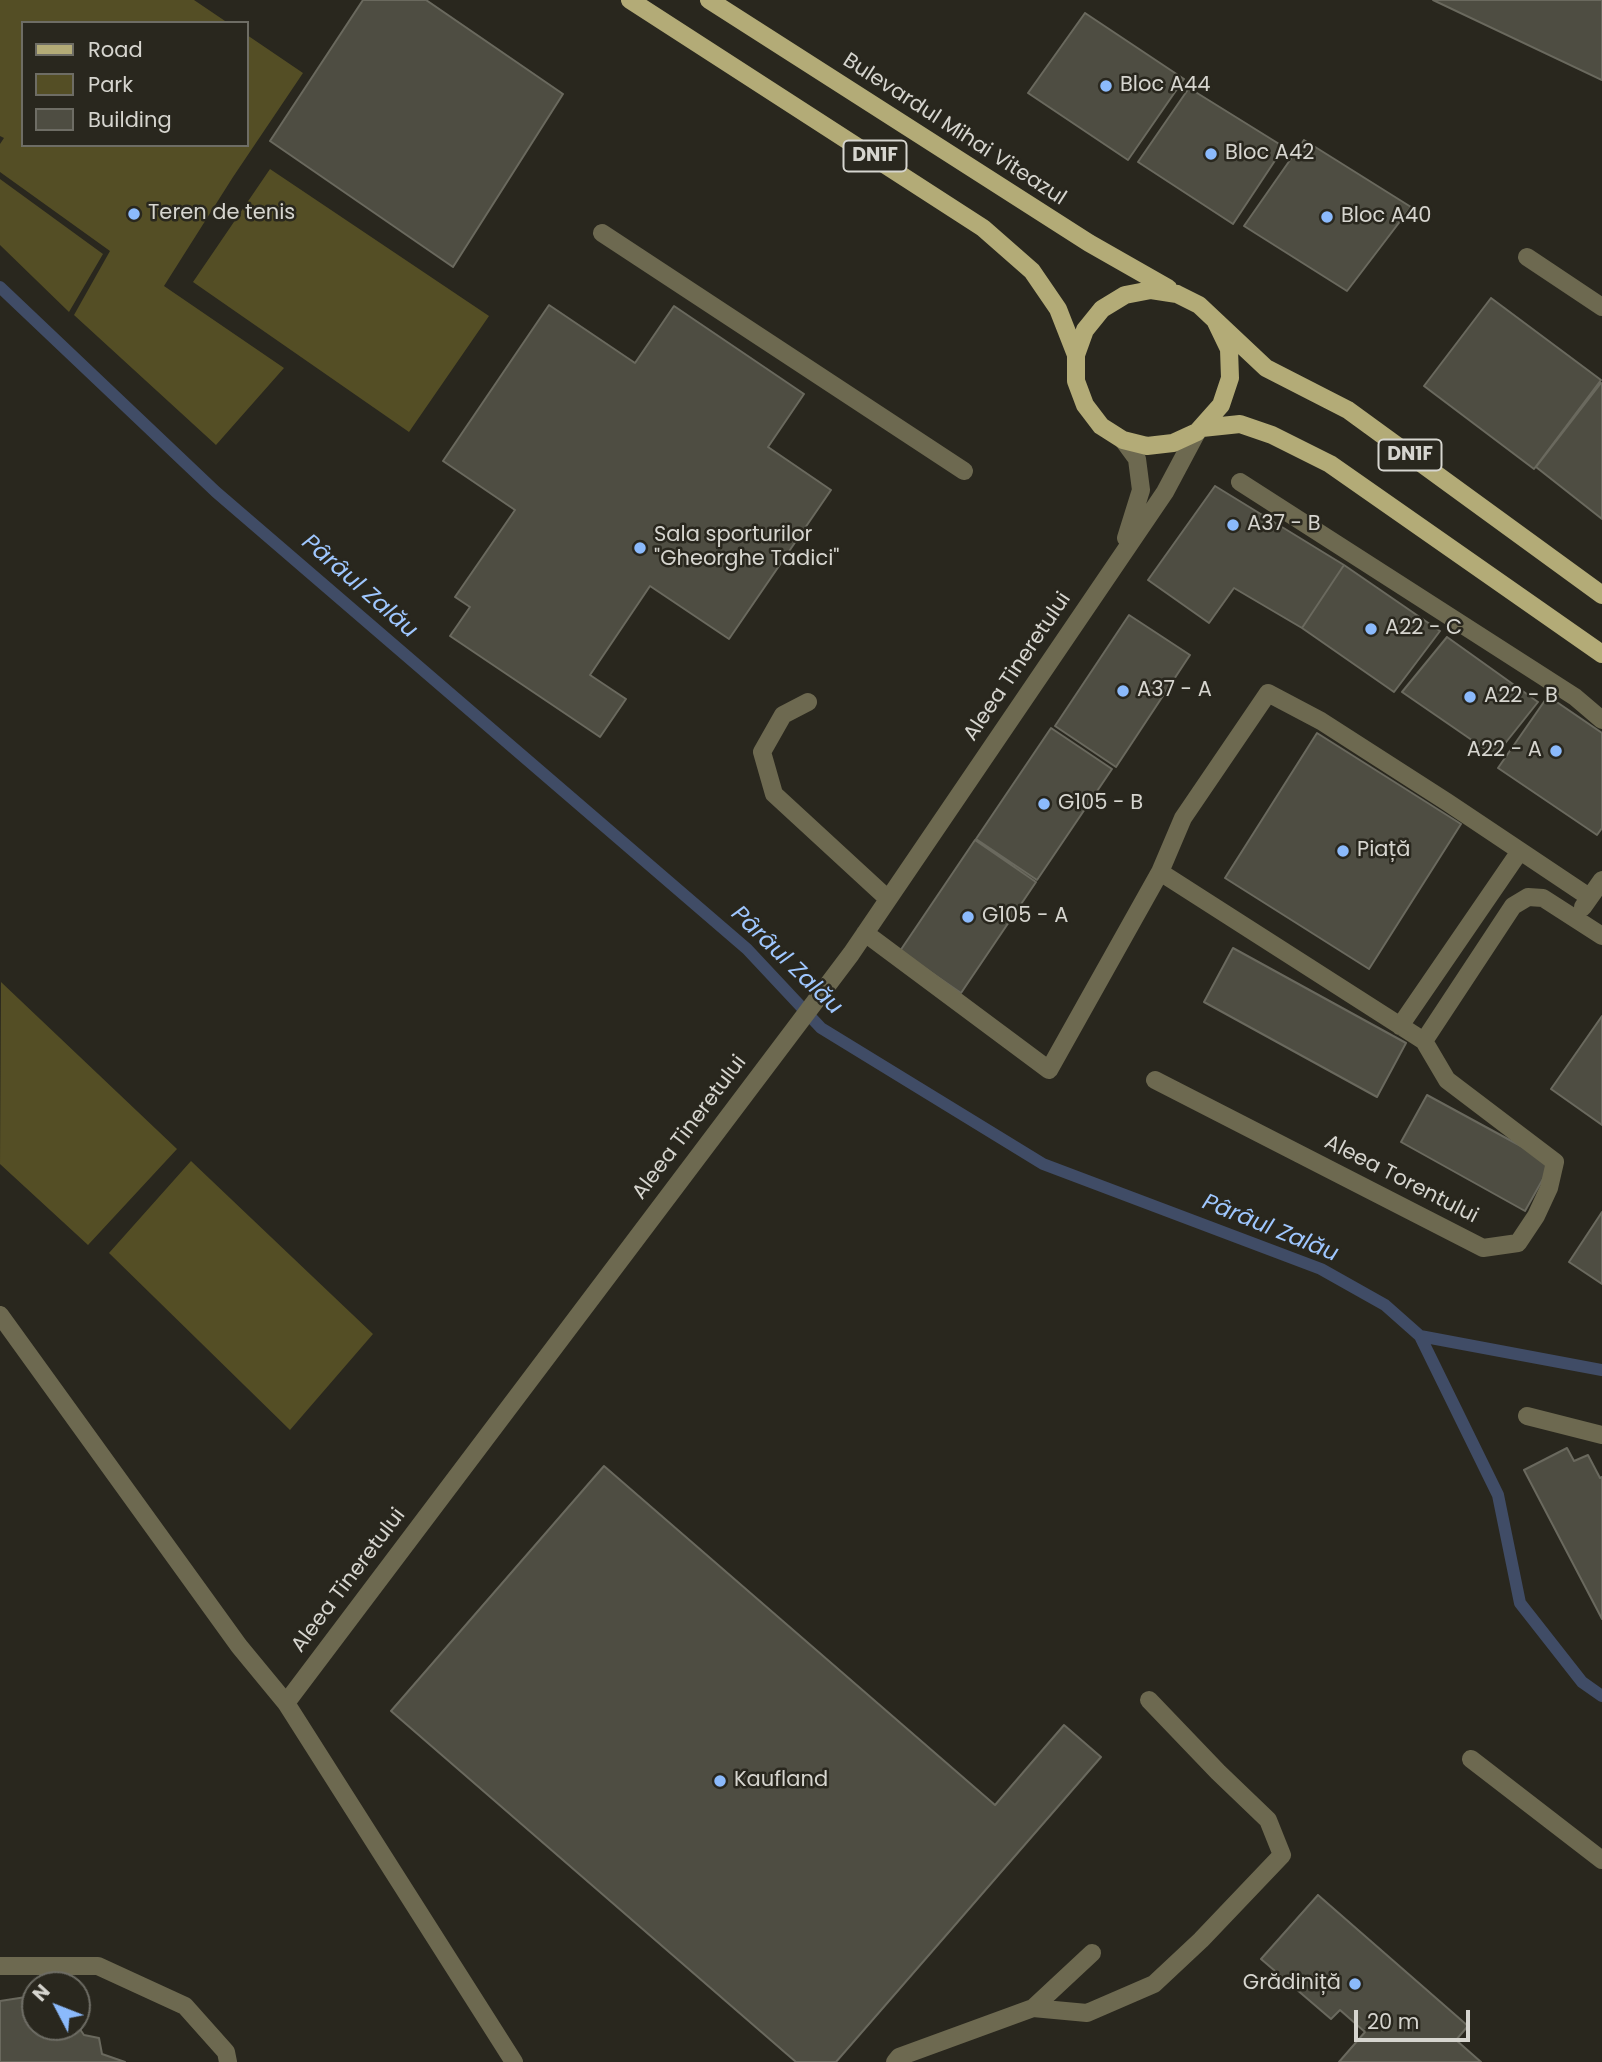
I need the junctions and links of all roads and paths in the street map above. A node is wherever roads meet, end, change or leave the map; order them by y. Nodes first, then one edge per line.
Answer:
1 (630, 0) edge
2 (709, 0) edge
3 (602, 233) dead end
4 (1527, 257) dead end
5 (1177, 294) junction
6 (1602, 307) edge
7 (1216, 322) junction
8 (1076, 355) junction
9 (1200, 430) junction
10 (1123, 440) junction
11 (964, 471) dead end
12 (1241, 482) dead end
13 (1114, 567) junction
14 (1602, 595) edge
15 (1602, 654) edge
16 (808, 702) dead end
17 (1602, 720) edge
18 (1520, 851) junction
19 (1160, 872) junction
20 (1602, 880) edge
21 (1590, 897) junction
22 (888, 900) junction
23 (1574, 918) junction
24 (865, 933) junction
25 (1602, 936) edge
26 (1400, 1026) junction
27 (1424, 1041) junction
28 (1155, 1080) dead end
29 (0, 1315) edge
30 (1527, 1416) dead end
31 (1602, 1434) edge
32 (1149, 1700) dead end
33 (286, 1703) junction
34 (1471, 1759) dead end
35 (1602, 1860) edge
36 (1092, 1953) dead end
37 (0, 1966) edge
38 (1033, 2008) junction
39 (229, 2062) edge
40 (514, 2062) edge
41 (895, 2062) edge

1 - 8 main road, DN1F
2 - 5 main road, Bulevardul Mihai Viteazul / DN1F
3 - 11 street
4 - 6 street
5 - 7 main road, DN1F
5 - 8 main road, DN1F
7 - 9 main road, DN1F
7 - 14 main road, DN1F
8 - 10 main road, DN1F
9 - 10 main road, DN1F
9 - 13 street, Aleea Tineretului
9 - 15 main road, DN1F
10 - 13 street, Aleea Tineretului
12 - 17 street
13 - 22 street, Aleea Tineretului
16 - 22 street
18 - 19 street
18 - 21 street
18 - 26 street
19 - 24 street
19 - 26 street
20 - 21 street
21 - 23 street
22 - 24 street, Aleea Tineretului
23 - 25 street
23 - 27 street
24 - 33 street, Aleea Tineretului
26 - 27 street
27 - 28 street, Aleea Torentului
29 - 33 street
30 - 31 street
32 - 38 street
33 - 40 street
34 - 35 street
36 - 38 street
37 - 39 street
38 - 41 street

